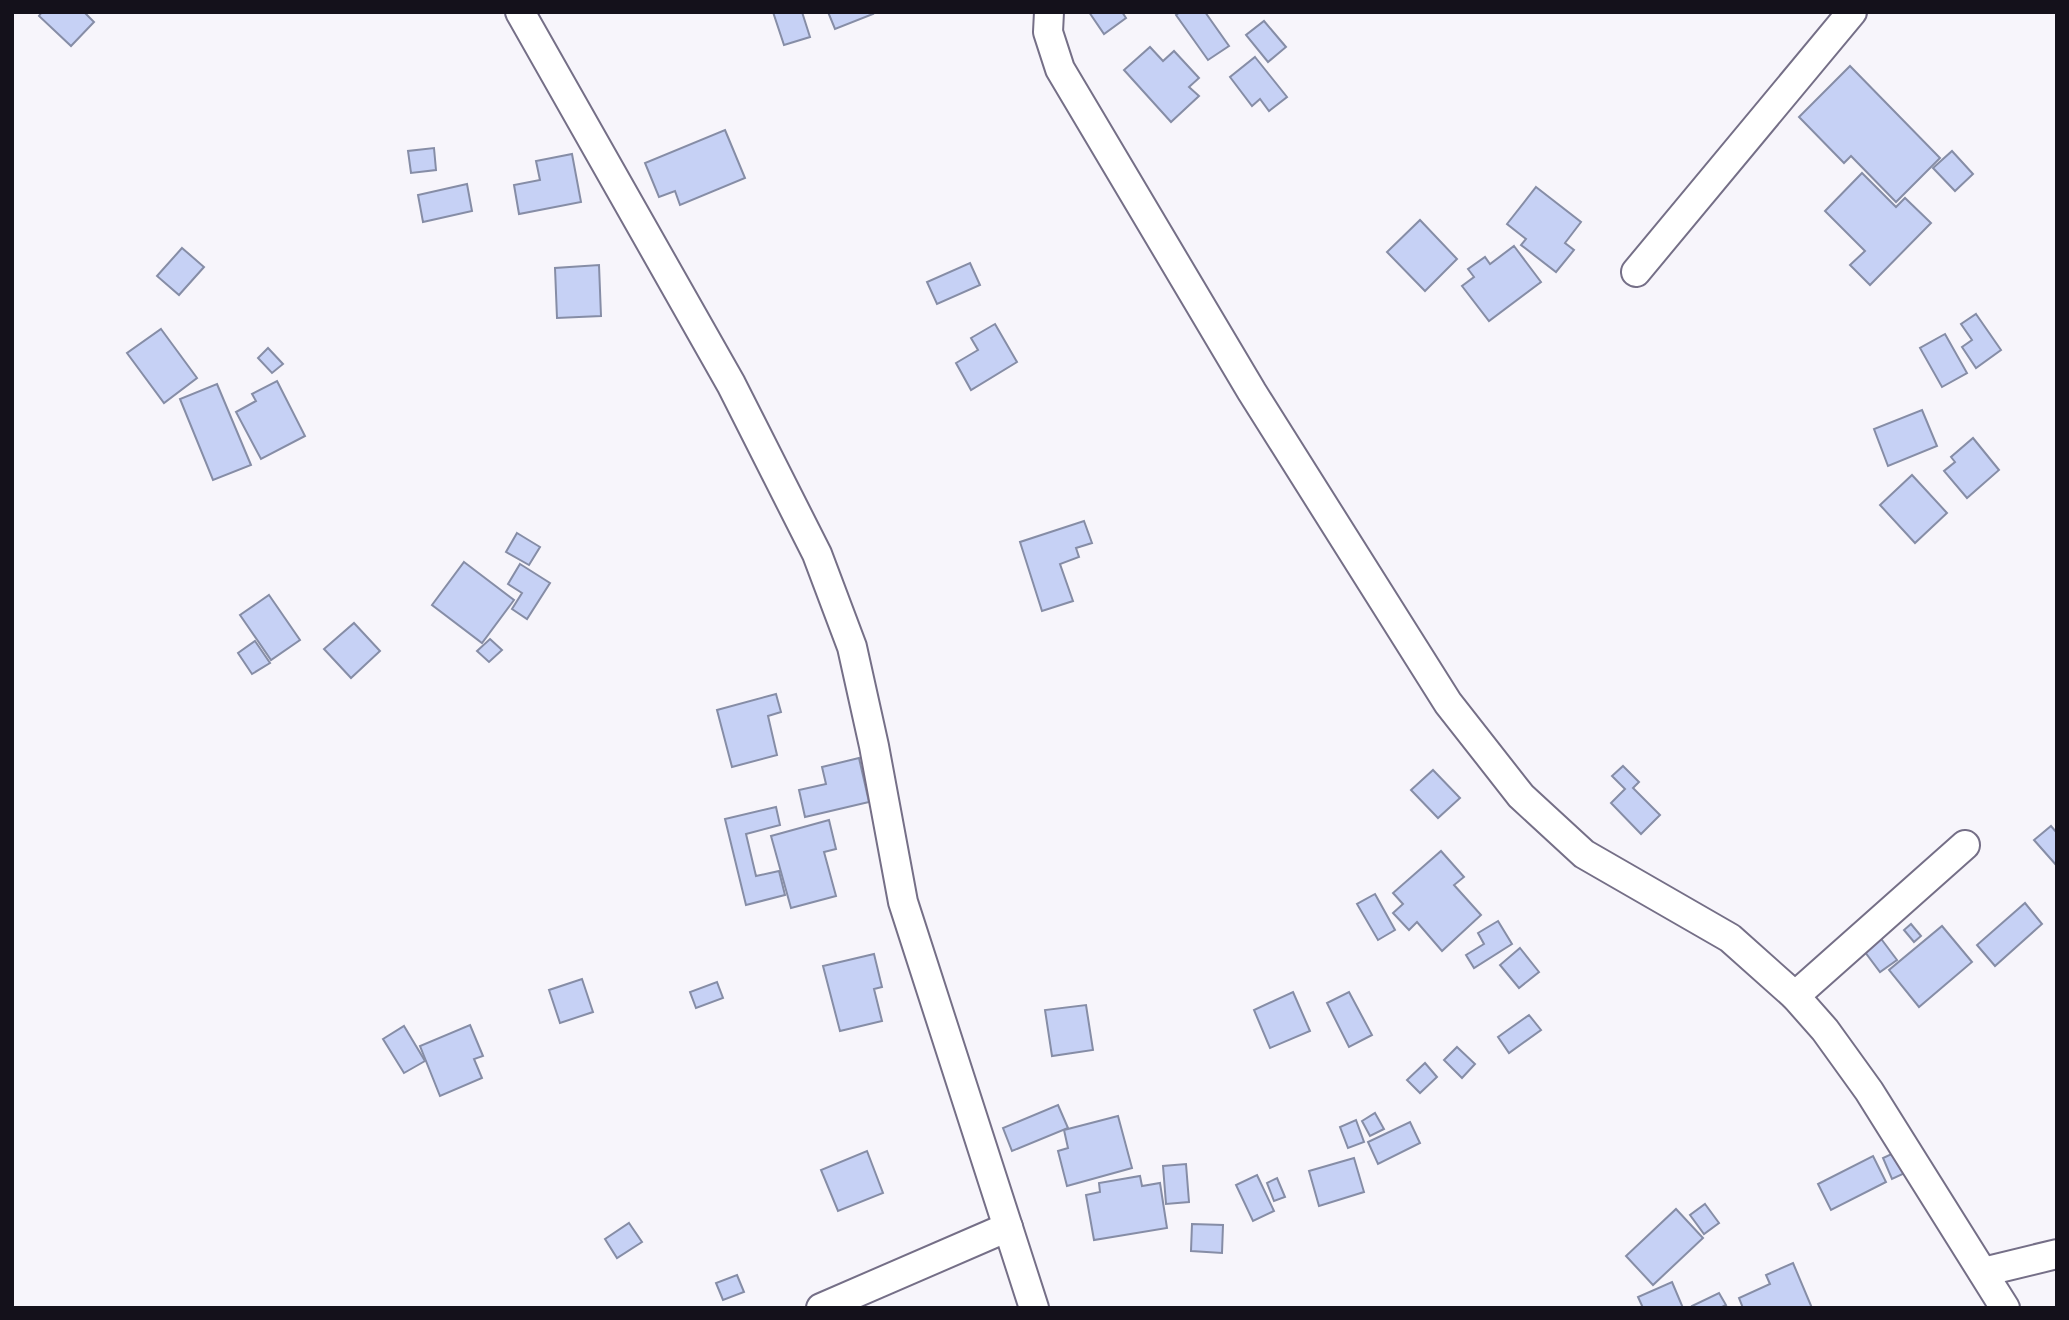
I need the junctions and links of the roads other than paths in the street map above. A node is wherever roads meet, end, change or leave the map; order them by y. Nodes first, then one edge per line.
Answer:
1 (520, 12) edge
2 (1034, 12) edge
3 (1049, 12) edge
4 (1852, 12) edge
5 (1053, 47) junction
6 (1636, 272) dead end
7 (1965, 845) dead end
8 (1795, 996) junction
9 (1008, 1227) junction
10 (2057, 1254) edge
11 (1983, 1272) junction
12 (821, 1308) edge
13 (1034, 1308) edge
14 (2005, 1308) edge

1 - 9 street
2 - 5 street
3 - 5 street
4 - 6 street
5 - 8 street
7 - 8 street
8 - 11 street
9 - 12 street
9 - 13 street
10 - 11 street
11 - 14 street

